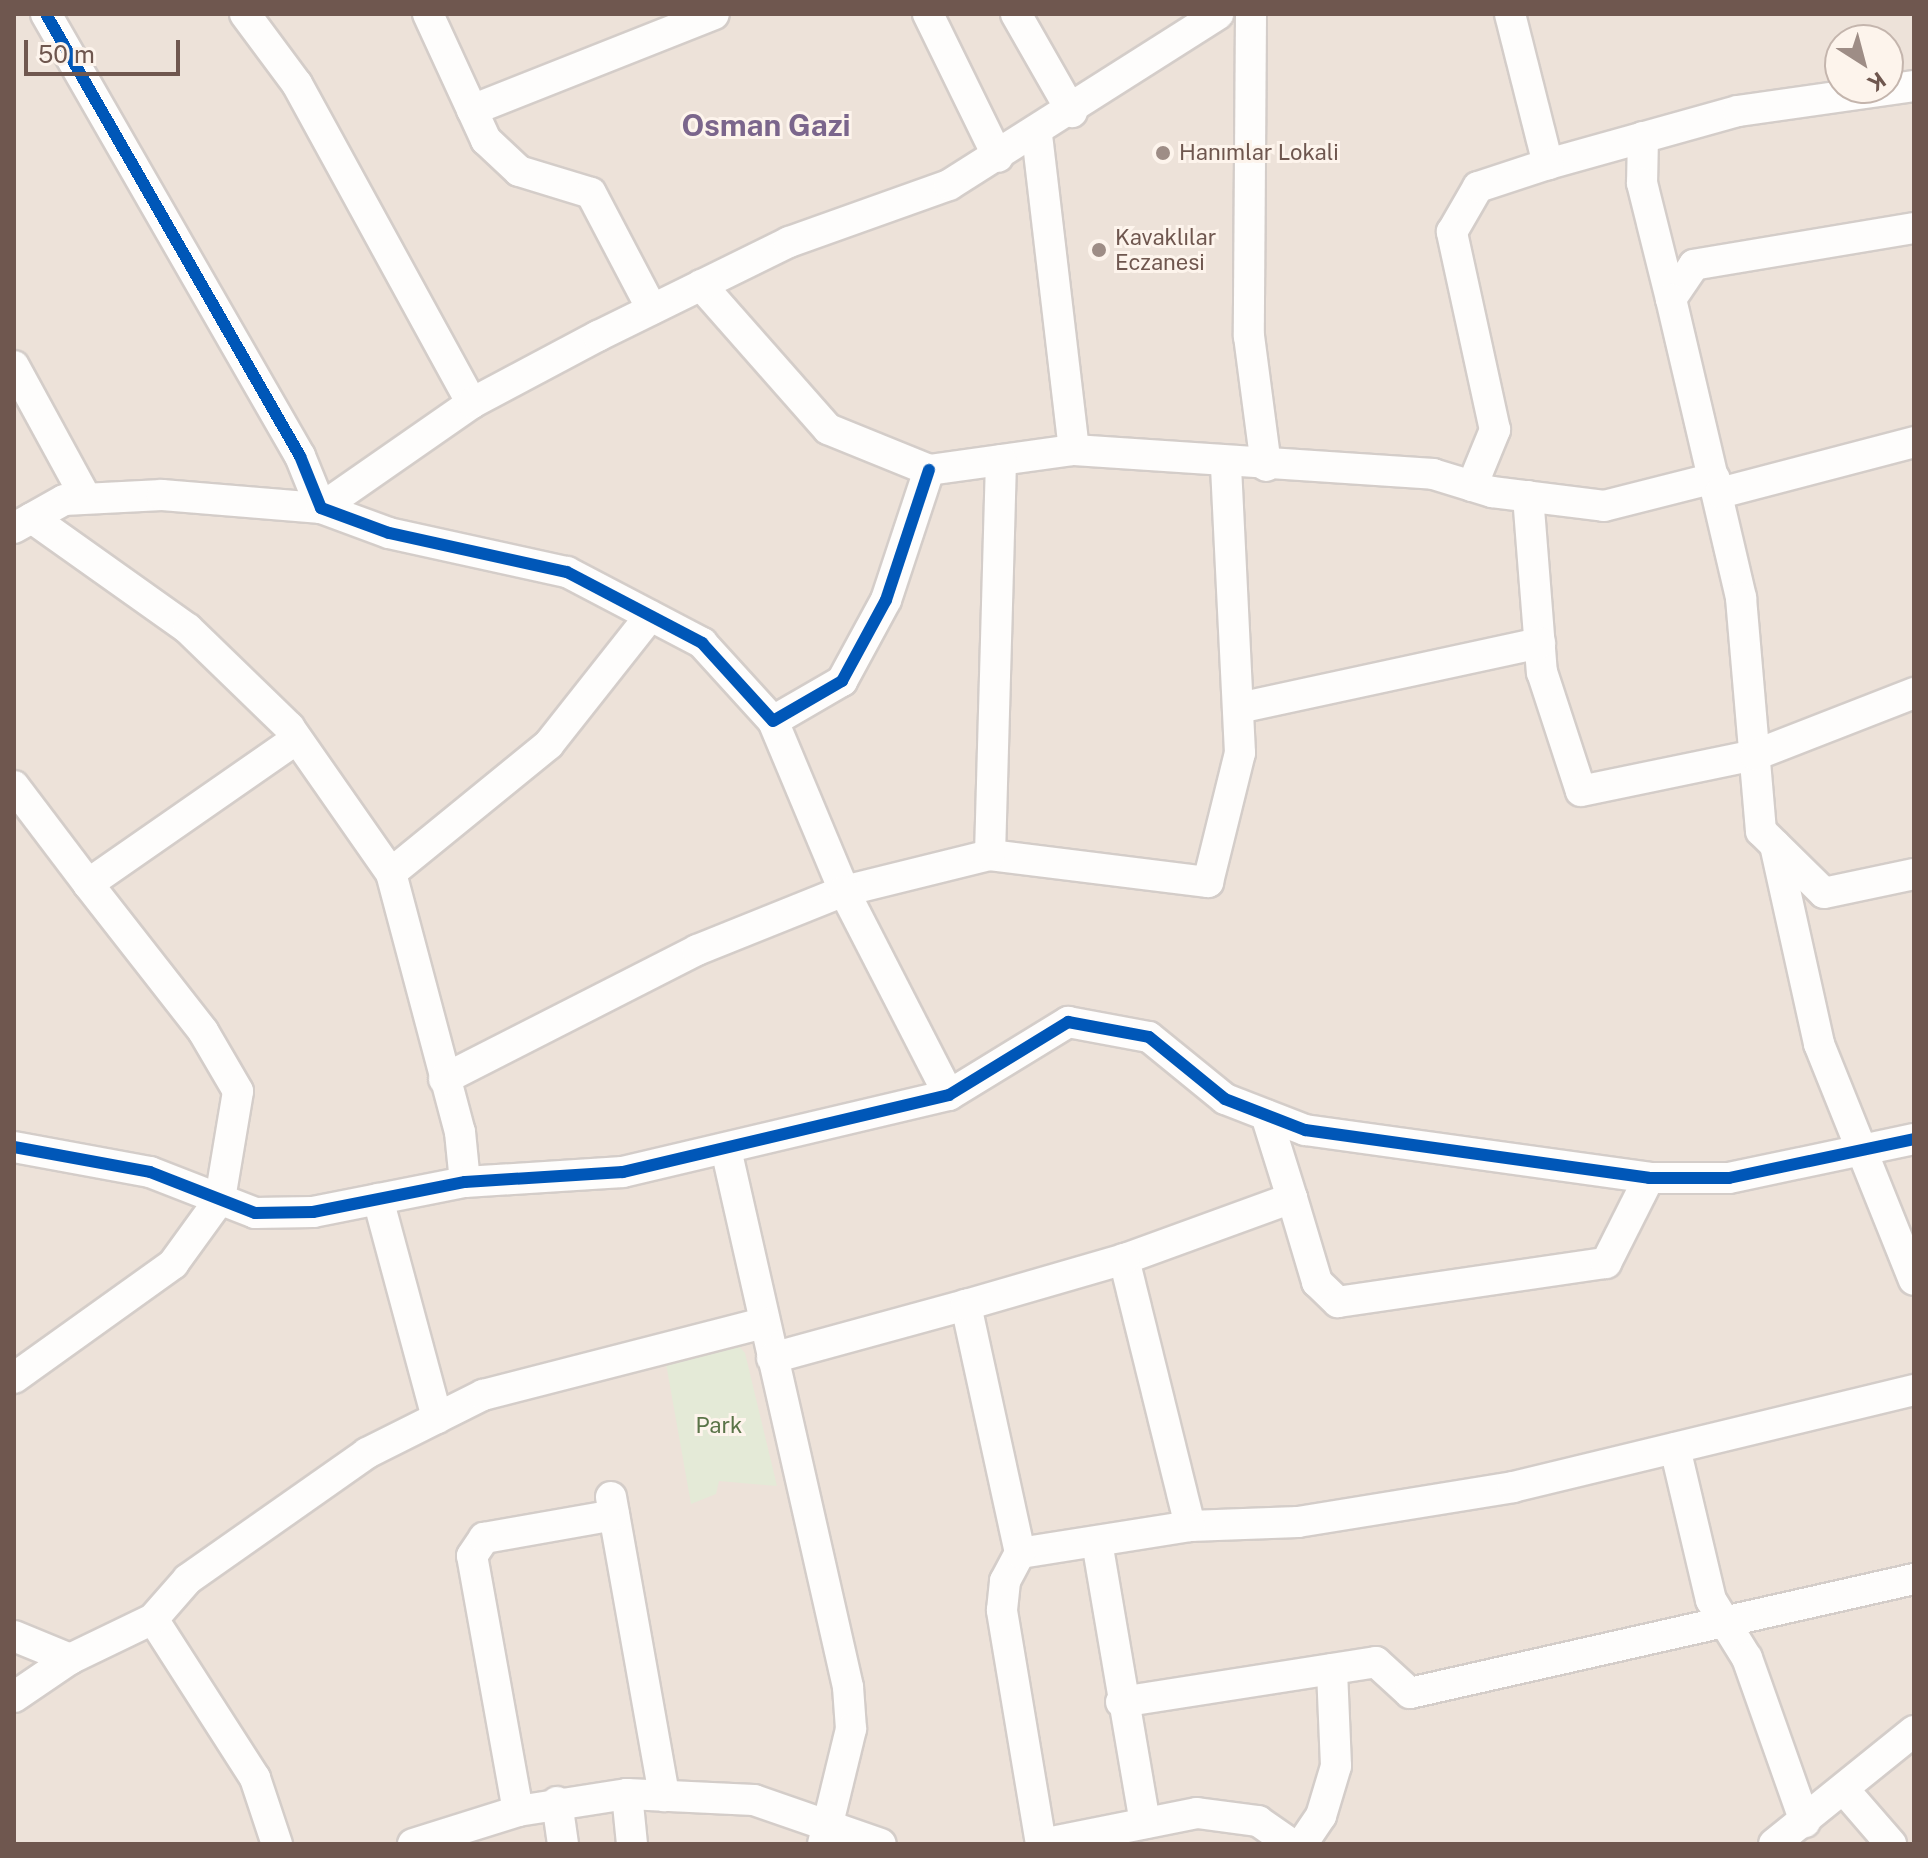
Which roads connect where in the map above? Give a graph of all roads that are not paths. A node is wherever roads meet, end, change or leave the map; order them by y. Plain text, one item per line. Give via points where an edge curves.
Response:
1 (46, 14) edge
2 (245, 14) edge
3 (428, 14) edge
4 (714, 14) edge
5 (928, 14) edge
6 (1016, 14) edge
7 (1218, 14) edge
8 (1251, 14) edge
9 (1510, 14) edge
10 (1914, 86) edge
11 (472, 110) junction
12 (1072, 112) junction
13 (1037, 135) junction
14 (1643, 137) junction
15 (998, 157) junction
16 (1548, 164) junction
17 (1914, 228) edge
18 (701, 285) junction
19 (1671, 299) junction
20 (652, 309) junction
21 (14, 366) edge
22 (472, 403) junction
23 (1914, 442) edge
24 (1074, 450) junction
25 (1001, 460) junction
26 (1226, 465) junction
27 (1266, 466) junction
28 (929, 470) junction
29 (1472, 486) junction
30 (1718, 486) junction
31 (1528, 496) junction
32 (86, 498) junction
33 (321, 508) junction
34 (23, 523) edge
35 (650, 616) junction
36 (1540, 643) junction
37 (1914, 693) edge
38 (1239, 708) junction
39 (773, 721) junction
40 (297, 739) junction
41 (1755, 755) junction
42 (14, 786) edge
43 (1775, 845) junction
44 (990, 855) junction
45 (391, 873) junction
46 (1914, 874) edge
47 (88, 884) junction
48 (844, 891) junction
49 (444, 1079) junction
50 (949, 1095) junction
51 (1266, 1115) junction
52 (1914, 1139) edge
53 (14, 1147) edge
54 (726, 1149) junction
55 (1861, 1150) junction
56 (1649, 1178) junction
57 (465, 1182) junction
58 (1292, 1198) junction
59 (220, 1199) junction
60 (378, 1199) junction
61 (1124, 1259) junction
62 (1914, 1280) edge
63 (966, 1305) junction
64 (764, 1323) junction
65 (772, 1358) junction
66 (14, 1378) edge
67 (1914, 1390) edge
68 (437, 1418) junction
69 (1675, 1448) junction
70 (1190, 1526) junction
71 (1097, 1542) junction
72 (1020, 1553) junction
73 (1914, 1579) edge
74 (153, 1619) junction
75 (1722, 1620) junction
76 (14, 1636) edge
77 (70, 1659) junction
78 (1332, 1669) junction
79 (14, 1697) edge
80 (1121, 1702) junction
81 (1914, 1731) edge
82 (1846, 1792) junction
83 (627, 1794) junction
84 (664, 1796) junction
85 (557, 1802) junction
86 (518, 1811) junction
87 (1805, 1822) junction
88 (1145, 1823) junction
89 (824, 1834) edge
90 (1101, 1838) edge
91 (277, 1844) edge
92 (413, 1844) edge
93 (563, 1844) edge
94 (632, 1844) edge
95 (881, 1844) edge
96 (1042, 1844) edge
97 (1291, 1844) edge
98 (1302, 1844) edge
99 (1774, 1844) edge
100 (1891, 1844) edge

1 - 33 street via 300,456
2 - 22 street via 297,84
3 - 11 street
4 - 11 street
5 - 15 street
6 - 12 street
7 - 12 street
8 - 27 street via 1249,336
9 - 16 street
10 - 14 street via 1738,111
11 - 20 street via 486,140 519,171 591,193
12 - 13 street
13 - 15 street
13 - 24 street
14 - 16 street
14 - 19 street via 1642,183
15 - 18 street via 949,185 789,242
16 - 29 street via 1478,187 1452,232 1495,430
17 - 19 street via 1694,265
18 - 20 street
18 - 28 street via 828,429
19 - 30 street
20 - 22 street
21 - 32 street
22 - 33 street
23 - 30 street
24 - 25 street
24 - 26 street
25 - 28 street
25 - 44 street
26 - 27 street
26 - 38 street
27 - 29 street via 1433,474
28 - 39 street via 886,600 842,681
29 - 31 street
30 - 31 street via 1604,506
30 - 41 street via 1741,598
31 - 36 street
32 - 33 street via 162,495
32 - 34 street via 64,500
33 - 35 street via 389,533 567,572
34 - 40 street via 188,629
35 - 39 street via 702,643
35 - 45 street via 549,744
36 - 38 street
36 - 41 street via 1542,672 1581,791
37 - 41 street
38 - 44 street via 1240,753 1208,882
39 - 48 street
40 - 45 street
40 - 47 street
41 - 43 street via 1761,831
42 - 47 street
43 - 46 street via 1824,893
43 - 55 street via 1819,1044
44 - 48 street
45 - 49 street
47 - 59 street via 203,1031 238,1091
48 - 49 street via 697,950
48 - 50 street
49 - 57 street
50 - 51 street via 1068,1022 1149,1037 1225,1099
50 - 54 street
51 - 56 street via 1305,1130
51 - 58 street
52 - 55 street
53 - 59 street via 150,1172
54 - 57 street via 623,1172
54 - 64 street
55 - 56 street via 1729,1178
55 - 62 street
56 - 58 street via 1606,1263 1338,1302 1317,1282
57 - 60 street
58 - 61 street
59 - 60 street via 255,1213 313,1212
59 - 66 street via 173,1264
60 - 68 street
61 - 63 street
61 - 70 street
63 - 65 street
63 - 72 street
64 - 65 street
64 - 68 street via 600,1360 483,1395
65 - 89 street via 848,1687 851,1729
67 - 69 street
68 - 74 street via 367,1453 188,1579
69 - 70 street via 1483,1492 1298,1522
69 - 75 street via 1696,1550
70 - 71 street
71 - 72 street
71 - 80 street
72 - 96 street via 1005,1581 1002,1610
73 - 75 street
74 - 77 street
74 - 91 street via 255,1778
75 - 78 street via 1410,1693 1376,1662
75 - 87 street via 1747,1658
76 - 77 street
77 - 79 street
78 - 80 street
78 - 98 street via 1336,1766 1321,1816
80 - 88 street
81 - 82 street
82 - 87 street
82 - 100 street
83 - 84 street
83 - 85 street
83 - 94 street
84 - 86 street via 612,1505 484,1538 472,1556
84 - 89 street via 754,1800
85 - 86 street
85 - 93 street
86 - 92 street
87 - 99 street
88 - 90 street
88 - 97 street via 1197,1813 1258,1821
89 - 95 street
90 - 96 street

